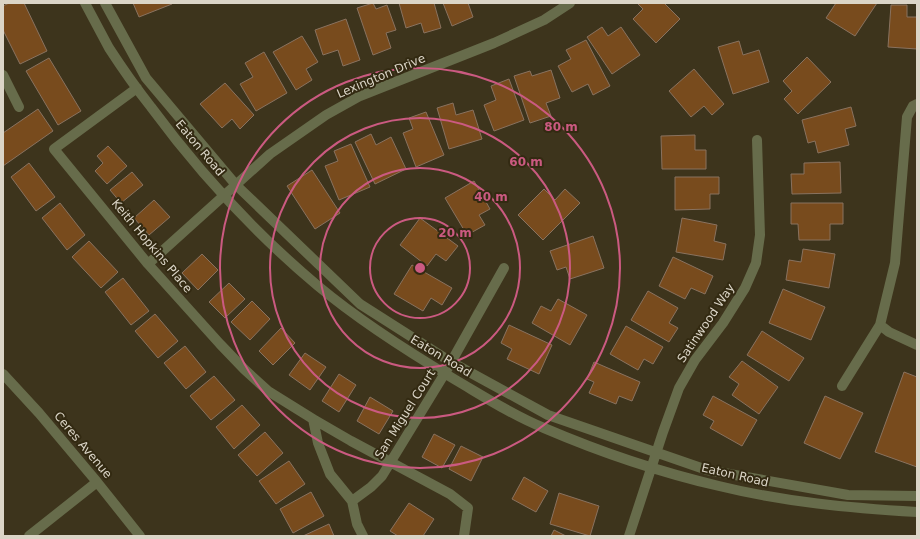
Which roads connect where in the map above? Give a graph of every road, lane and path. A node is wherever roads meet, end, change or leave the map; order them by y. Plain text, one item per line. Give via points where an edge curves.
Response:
1 (84, 3) edge
2 (105, 3) edge
3 (570, 3) edge
4 (3, 75) edge
5 (137, 88) junction
6 (917, 104) edge
7 (19, 107) dead end
8 (757, 140) dead end
9 (236, 184) junction
10 (224, 196) junction
11 (148, 264) junction
12 (504, 268) dead end
13 (880, 325) junction
14 (917, 346) edge
15 (451, 362) junction
16 (445, 373) junction
17 (3, 374) edge
18 (842, 386) dead end
19 (313, 419) junction
20 (656, 452) junction
21 (390, 462) junction
22 (651, 467) junction
23 (97, 482) junction
24 (917, 496) edge
25 (352, 501) junction
26 (917, 512) edge
27 (29, 536) edge
28 (140, 536) edge
29 (363, 536) edge
30 (464, 536) edge
31 (629, 536) edge

1 - 5 street, Eaton Road
2 - 9 street via 146,78
3 - 9 street, Lexington Drive via 544,20 494,43 353,100 296,134
4 - 7 street
5 - 10 street, Eaton Road via 193,161
5 - 11 street, Keith Hopkins Place via 54,149
6 - 13 street via 906,117 895,263
8 - 20 street, Satinwood Way via 760,235 756,263 745,288 679,388
9 - 10 street, Lexington Drive
9 - 15 street via 360,304
10 - 11 street, Lexington Drive
10 - 16 street, Eaton Road via 319,287 402,348
11 - 19 street, Keith Hopkins Place via 244,369 268,391
12 - 15 street, San Miguel Court
13 - 14 street
13 - 18 street
15 - 16 street, San Miguel Court
15 - 20 street via 548,415
16 - 21 street, San Miguel Court
16 - 22 street, Eaton Road via 541,427 592,448
17 - 23 street, Ceres Avenue
19 - 21 street, Keith Hopkins Place
19 - 25 street via 318,443 330,474
20 - 22 street, Satinwood Way
20 - 24 street via 708,470 848,495
21 - 25 street, San Miguel Court via 382,476
21 - 30 street, Keith Hopkins Place via 450,494 468,508
22 - 26 street, Eaton Road via 719,486 773,497 875,510
22 - 31 street, Satinwood Way
23 - 27 street
23 - 28 street, Ceres Avenue
25 - 29 street via 357,524

